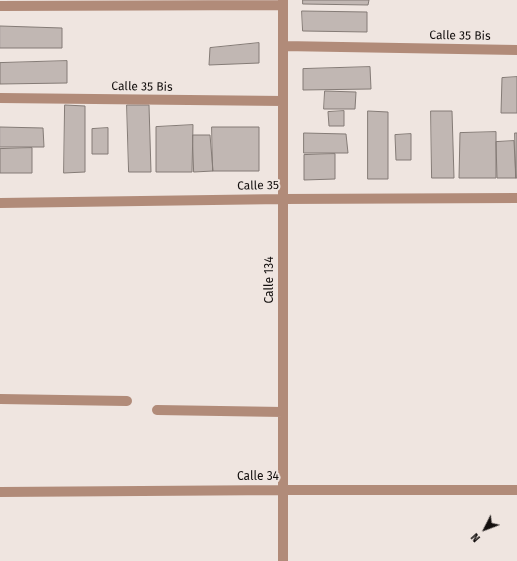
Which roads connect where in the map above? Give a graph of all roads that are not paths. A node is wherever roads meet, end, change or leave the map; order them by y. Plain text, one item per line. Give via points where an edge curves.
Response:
1 (283, 3) edge
2 (0, 6) edge
3 (283, 46) junction
4 (517, 50) edge
5 (0, 98) edge
6 (283, 101) junction
7 (517, 198) edge
8 (283, 199) junction
9 (0, 203) edge
10 (0, 399) edge
11 (127, 401) dead end
12 (157, 410) dead end
13 (282, 412) junction
14 (283, 490) junction
15 (517, 490) edge
16 (0, 492) edge
17 (283, 561) edge

1 - 2 street
1 - 3 street, Calle 134
3 - 4 street, Calle 35 Bis
3 - 6 street, Calle 134
5 - 6 street, Calle 35 Bis
6 - 8 street, Calle 134
7 - 8 street, Calle 35
8 - 9 street, Calle 35
8 - 13 street, Calle 134
10 - 11 street
12 - 13 street
13 - 14 street, Calle 134
14 - 15 street, Calle 34
14 - 16 street, Calle 34
14 - 17 street, Calle 134

